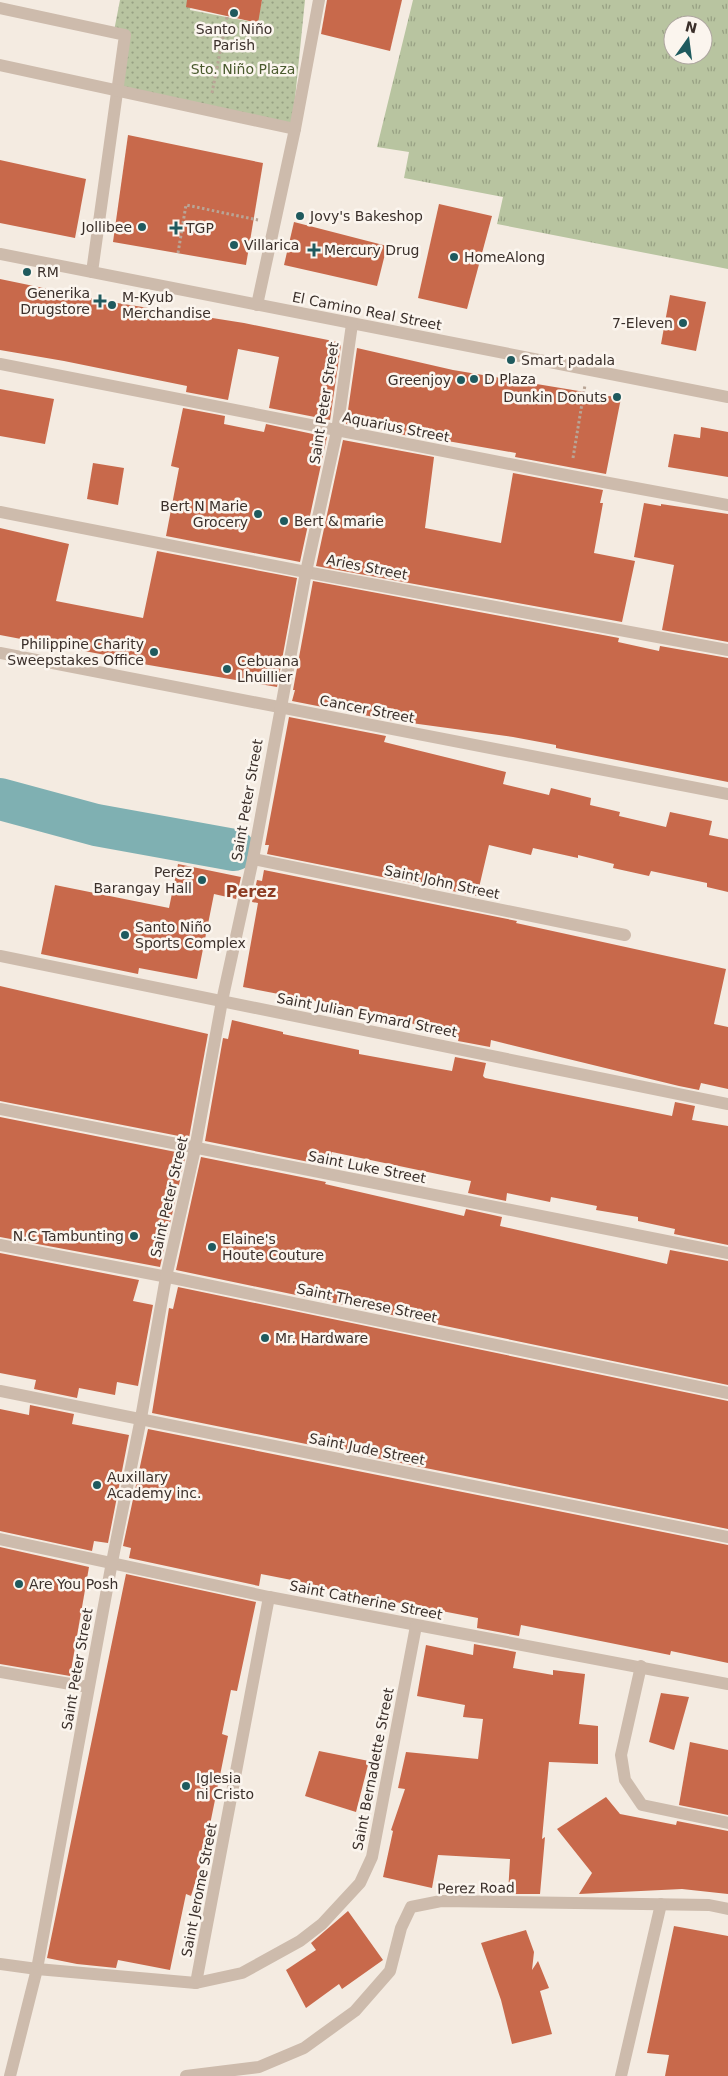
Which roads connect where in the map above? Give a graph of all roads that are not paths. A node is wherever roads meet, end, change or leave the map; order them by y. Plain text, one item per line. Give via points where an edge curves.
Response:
1 (319, 0) edge
2 (0, 8) edge
3 (0, 65) edge
4 (118, 90) junction
5 (294, 128) junction
6 (0, 254) edge
7 (92, 272) junction
8 (257, 305) junction
9 (352, 324) junction
10 (0, 364) edge
11 (728, 397) edge
12 (337, 431) junction
13 (728, 505) edge
14 (0, 512) edge
15 (306, 572) junction
16 (728, 650) edge
17 (0, 653) edge
18 (279, 708) junction
19 (728, 794) edge
20 (252, 858) junction
21 (625, 935) dead end
22 (0, 956) edge
23 (222, 1001) junction
24 (728, 1104) edge
25 (0, 1109) edge
26 (196, 1148) junction
27 (0, 1245) edge
28 (728, 1253) edge
29 (166, 1277) junction
30 (0, 1390) edge
31 (728, 1393) edge
32 (142, 1418) junction
33 (728, 1537) edge
34 (0, 1539) edge
35 (112, 1562) junction
36 (269, 1597) junction
37 (416, 1626) junction
38 (640, 1666) junction
39 (0, 1672) edge
40 (728, 1684) edge
41 (88, 1687) junction
42 (728, 1823) edge
43 (661, 1904) junction
44 (728, 1909) edge
45 (0, 1964) edge
46 (37, 1969) junction
47 (196, 1984) junction
48 (10, 2076) edge
49 (186, 2076) edge
50 (621, 2076) edge

1 - 5 street
2 - 4 street via 125,35
3 - 4 street
4 - 5 street
4 - 7 street
5 - 8 street
6 - 7 street, El Camino Real Street
7 - 8 street, El Camino Real Street
8 - 9 street, El Camino Real Street
9 - 11 street, El Camino Real Street
9 - 12 street, Saint Peter Street
10 - 12 street, Aquarius Street
12 - 13 street, Aquarius Street
12 - 15 street, Saint Peter Street
14 - 15 street, Aries Street
15 - 16 street, Aries Street
15 - 18 street, Saint Peter Street
17 - 18 street, Cancer Street
18 - 19 street, Cancer Street
18 - 20 street, Saint Peter Street
20 - 21 street, Saint John Street
20 - 23 street, Saint Peter Street
22 - 23 street, Saint Julian Eymard Street
23 - 24 street, Saint Julian Eymard Street
23 - 26 street, Saint Peter Street
25 - 26 street, Saint Luke Street
26 - 28 street, Saint Luke Street
26 - 29 street, Saint Peter Street
27 - 29 street, Saint Therese Street
29 - 31 street, Saint Therese Street
29 - 32 street, Saint Peter Street
30 - 32 street, Saint Jude Street
32 - 33 street, Saint Jude Street
32 - 35 street, Saint Peter Street
34 - 35 street, Saint Catherine Street
35 - 36 street, Saint Catherine Street
35 - 41 street, Saint Peter Street
36 - 37 street, Saint Catherine Street
36 - 47 street, Saint Jerome Street
37 - 38 street, Saint Catherine Street
37 - 47 street, Saint Bernadette Street via 372,1857 360,1883 322,1924 300,1941 242,1973
38 - 40 street, Saint Catherine Street
38 - 42 street via 621,1755 625,1780 642,1805
39 - 41 street
41 - 46 street, Saint Peter Street
43 - 44 street, Perez Road via 709,1905
43 - 49 street, Perez Road via 441,1901 410,1907 400,1928 390,1971 355,2011 304,2048 259,2067
43 - 50 street
45 - 46 street, Saint Bernadette Street
46 - 47 street, Saint Bernadette Street
46 - 48 street, Saint Peter Street

